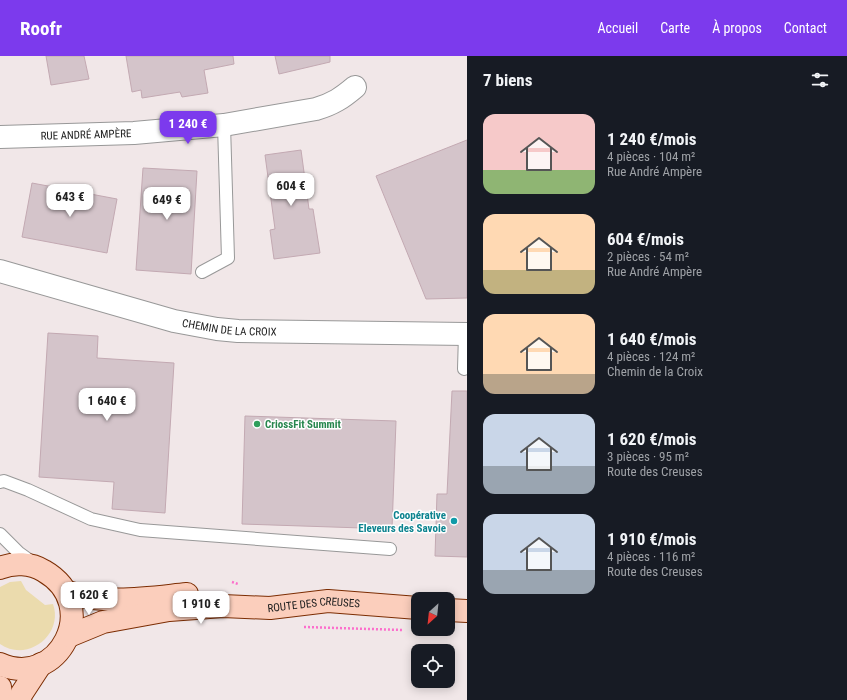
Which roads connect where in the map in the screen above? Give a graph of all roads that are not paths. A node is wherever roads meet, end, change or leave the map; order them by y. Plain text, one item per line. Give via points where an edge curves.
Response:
1 (355, 86) dead end
2 (224, 125) junction
3 (0, 137) edge
4 (0, 272) edge
5 (202, 272) dead end
6 (466, 334) edge
7 (464, 369) dead end
8 (0, 482) edge
9 (0, 538) edge
10 (390, 549) dead end
11 (37, 566) junction
12 (0, 568) edge
13 (67, 592) junction
14 (328, 601) junction
15 (411, 607) edge
16 (455, 610) edge
17 (467, 611) edge
18 (69, 636) junction
19 (0, 664) edge
20 (41, 664) junction
21 (0, 687) edge
22 (2, 700) edge
23 (19, 700) edge

1 - 2 street, RUE ANDRÉ AMPÈRE via 344,97 329,106
2 - 3 street, RUE ANDRÉ AMPÈRE via 134,133
2 - 5 lane via 228,258
4 - 6 street, CHEMIN DE LA CROIX via 174,321 217,329
6 - 7 lane
8 - 10 lane via 4,481 28,490 90,519 140,530
9 - 11 lane
11 - 12 main road via 22,564
11 - 13 main road via 54,576
13 - 14 main road via 82,597 112,600 227,593 272,594
13 - 18 main road via 72,614
14 - 15 main road, ROUTE DES CREUSES
14 - 18 main road, ROUTE DES CREUSES via 270,608 223,606 170,610 103,622
16 - 17 main road
18 - 20 main road via 62,648
19 - 20 main road via 18,668 30,668
20 - 23 main road
21 - 22 main road

